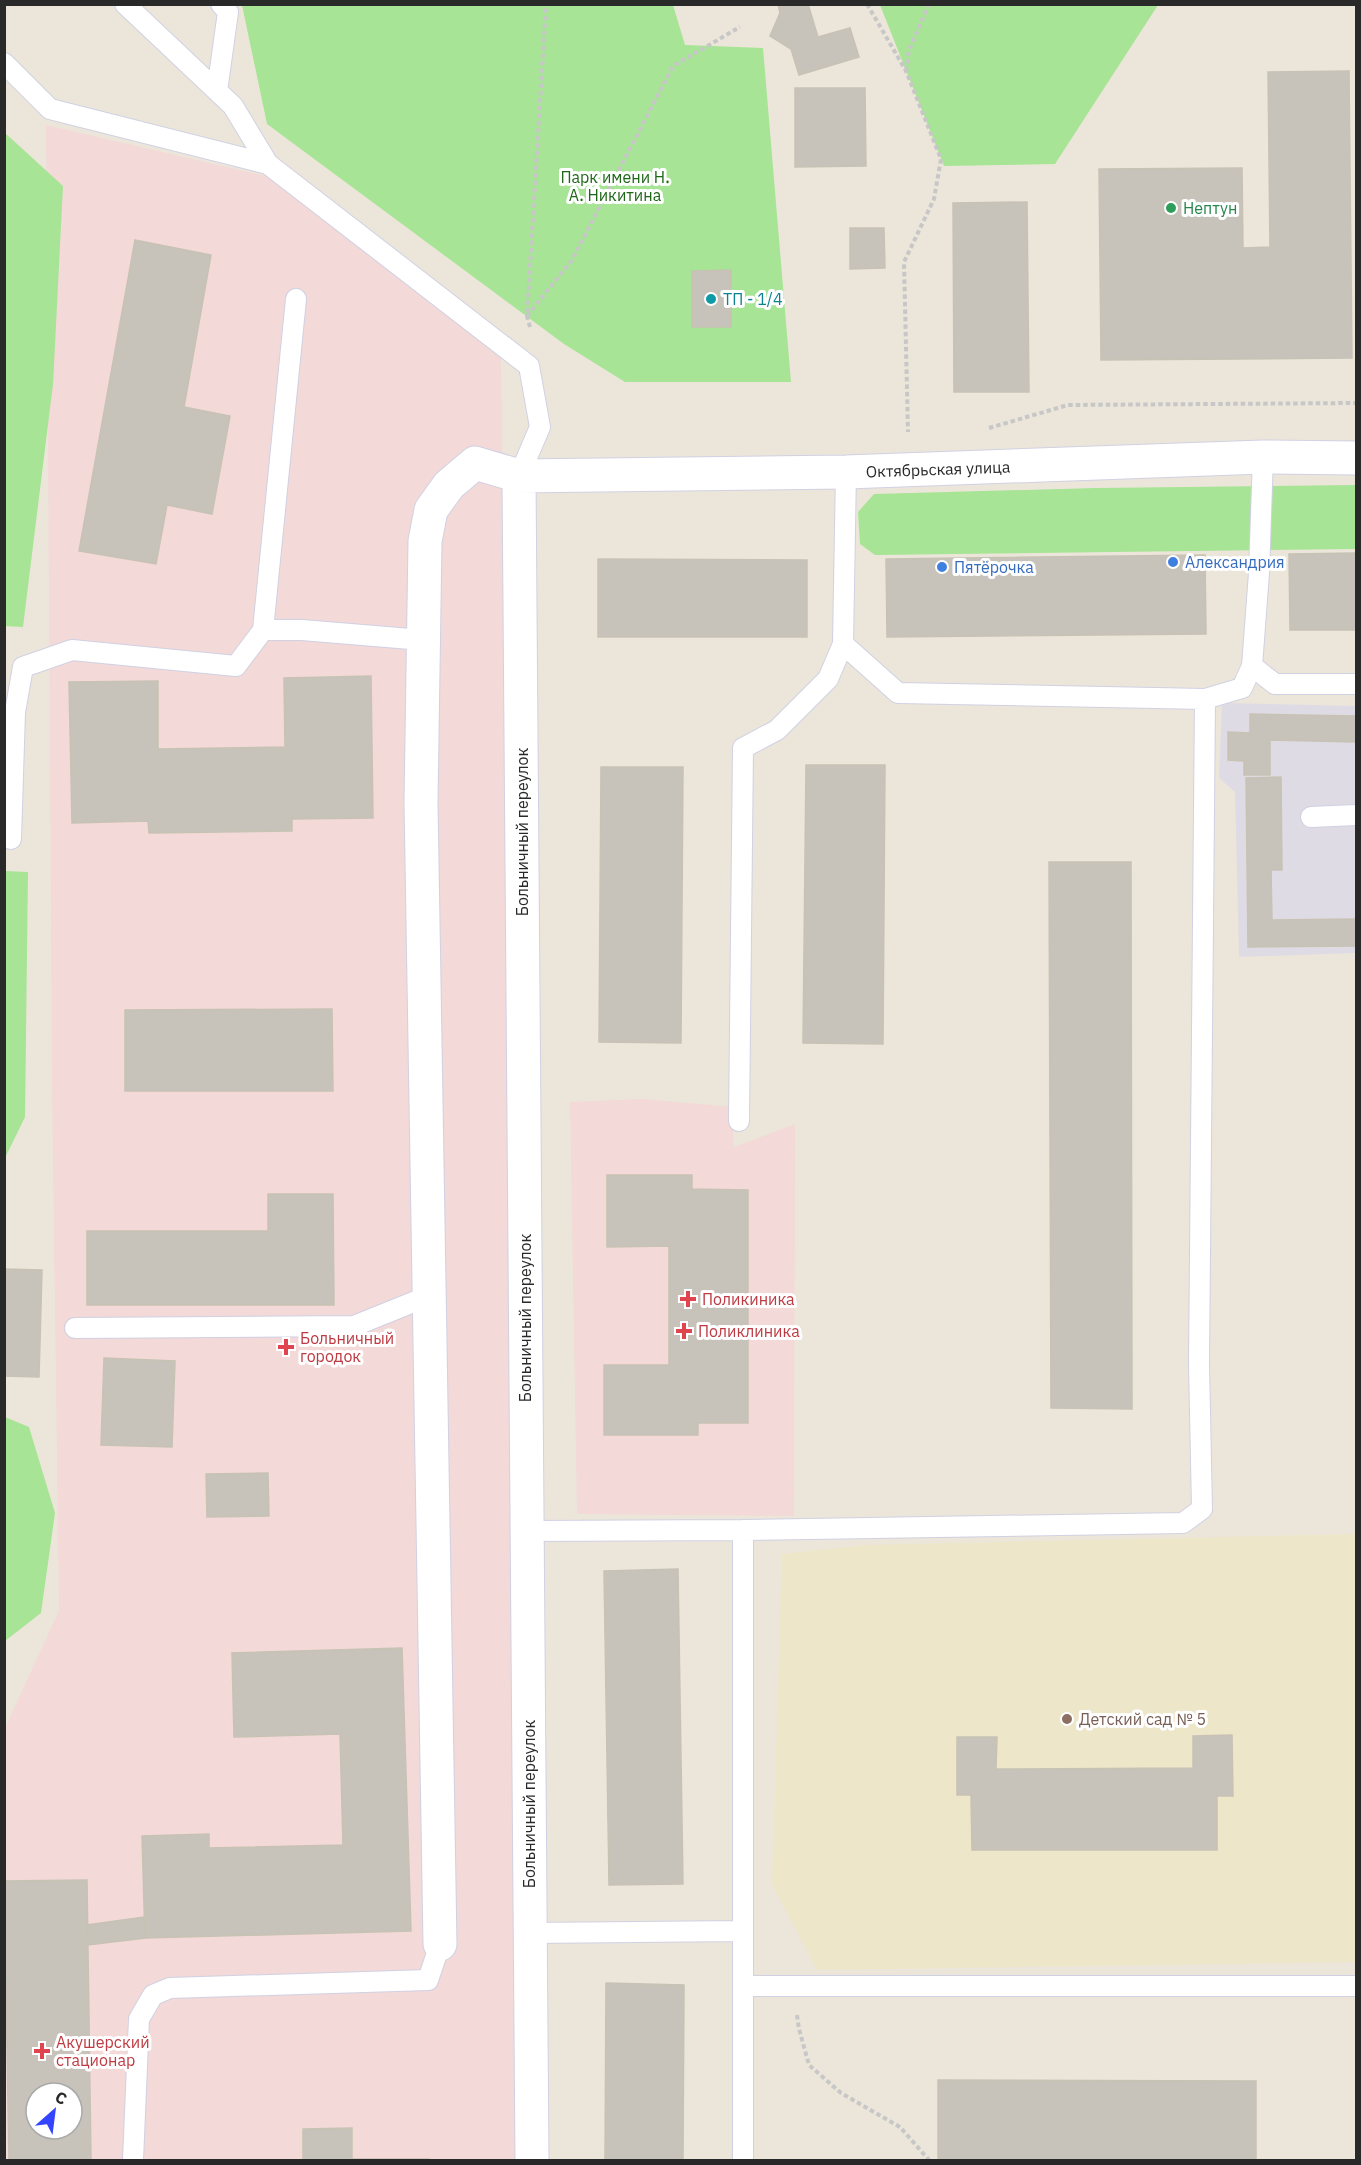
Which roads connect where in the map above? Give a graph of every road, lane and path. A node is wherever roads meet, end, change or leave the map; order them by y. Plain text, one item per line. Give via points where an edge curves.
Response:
1 (125, 4) edge
2 (221, 4) edge
3 (546, 4) edge
4 (867, 4) edge
5 (929, 4) edge
6 (740, 27) dead end
7 (4, 63) edge
8 (906, 70) junction
9 (217, 91) junction
10 (268, 164) junction
11 (297, 299) dead end
12 (527, 316) junction
13 (530, 328) dead end
14 (1356, 403) edge
15 (979, 431) dead end
16 (908, 432) junction
17 (920, 432) dead end
18 (896, 433) dead end
19 (1263, 458) junction
20 (1356, 458) edge
21 (846, 472) junction
22 (519, 476) junction
23 (263, 630) junction
24 (423, 640) junction
25 (843, 644) junction
26 (1252, 666) junction
27 (1356, 684) edge
28 (1205, 699) junction
29 (1356, 815) edge
30 (1311, 817) dead end
31 (11, 839) dead end
32 (739, 1121) dead end
33 (431, 1295) junction
34 (75, 1328) dead end
35 (743, 1530) junction
36 (527, 1531) junction
37 (743, 1931) junction
38 (530, 1933) junction
39 (440, 1944) joint
40 (743, 1986) junction
41 (789, 1986) junction
42 (1356, 1986) edge
43 (133, 2160) edge
44 (532, 2160) edge
45 (742, 2160) edge
46 (929, 2160) edge

1 - 9 lane
2 - 9 lane via 228,12
3 - 12 path
4 - 8 path
5 - 8 path via 909,50
6 - 12 path via 673,66 572,260
7 - 10 lane via 50,109
8 - 16 path via 941,159 934,199 904,262
9 - 10 lane via 233,106
10 - 22 lane via 529,366 540,427
11 - 23 lane
12 - 13 path
14 - 15 path via 1068,405
16 - 17 path
16 - 18 path
19 - 20 street, Октябрьская улица
19 - 21 street, Октябрьская улица
19 - 26 lane
21 - 22 street, Октябрьская улица
21 - 25 lane
22 - 24 street, Октябрьская улица via 475,463 449,485 431,510 425,541
22 - 36 street, Больничный переулок
23 - 24 lane
23 - 31 lane via 236,666 72,650 23,667 15,711
24 - 33 street via 421,802
25 - 28 lane via 898,693
25 - 32 lane via 828,679 777,730 743,748
26 - 27 lane via 1275,684
26 - 28 lane via 1242,688
28 - 35 lane via 1199,1352 1202,1509 1184,1523
29 - 30 lane
33 - 34 lane via 354,1326
33 - 39 street
35 - 36 lane
35 - 37 lane
36 - 38 street, Больничный переулок
37 - 38 lane
37 - 40 lane
38 - 44 street, Больничный переулок
39 - 43 lane via 428,1980 170,1988 153,1995 139,2019
40 - 41 lane
40 - 45 lane
41 - 42 lane
41 - 46 path via 796,2000 809,2065 841,2093 900,2127

